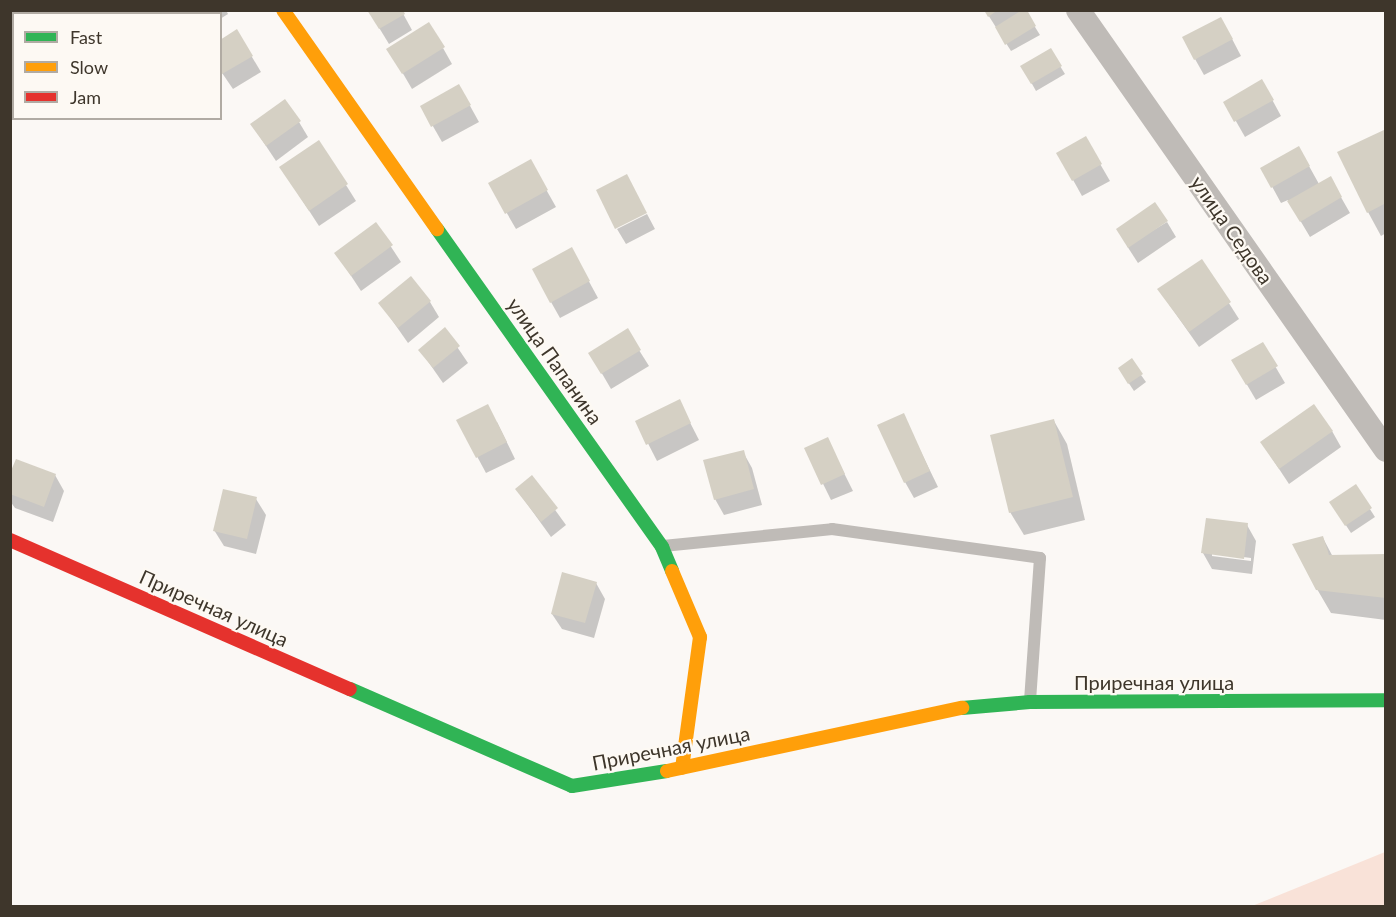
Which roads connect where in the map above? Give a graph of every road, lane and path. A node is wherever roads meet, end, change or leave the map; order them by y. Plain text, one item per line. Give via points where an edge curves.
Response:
1 (283, 10) edge
2 (1078, 10) edge
3 (1386, 450) edge
4 (10, 540) edge
5 (662, 547) junction
6 (1386, 700) edge
7 (1030, 702) junction
8 (682, 768) junction

1 - 5 street, улица Папанина
2 - 3 street, улица Седова
4 - 8 street, Приречная улица via 572,786
5 - 7 lane via 832,529 1040,558
5 - 8 street, улица Папанина via 699,637
6 - 7 street, Приречная улица
7 - 8 street, Приречная улица via 947,709

